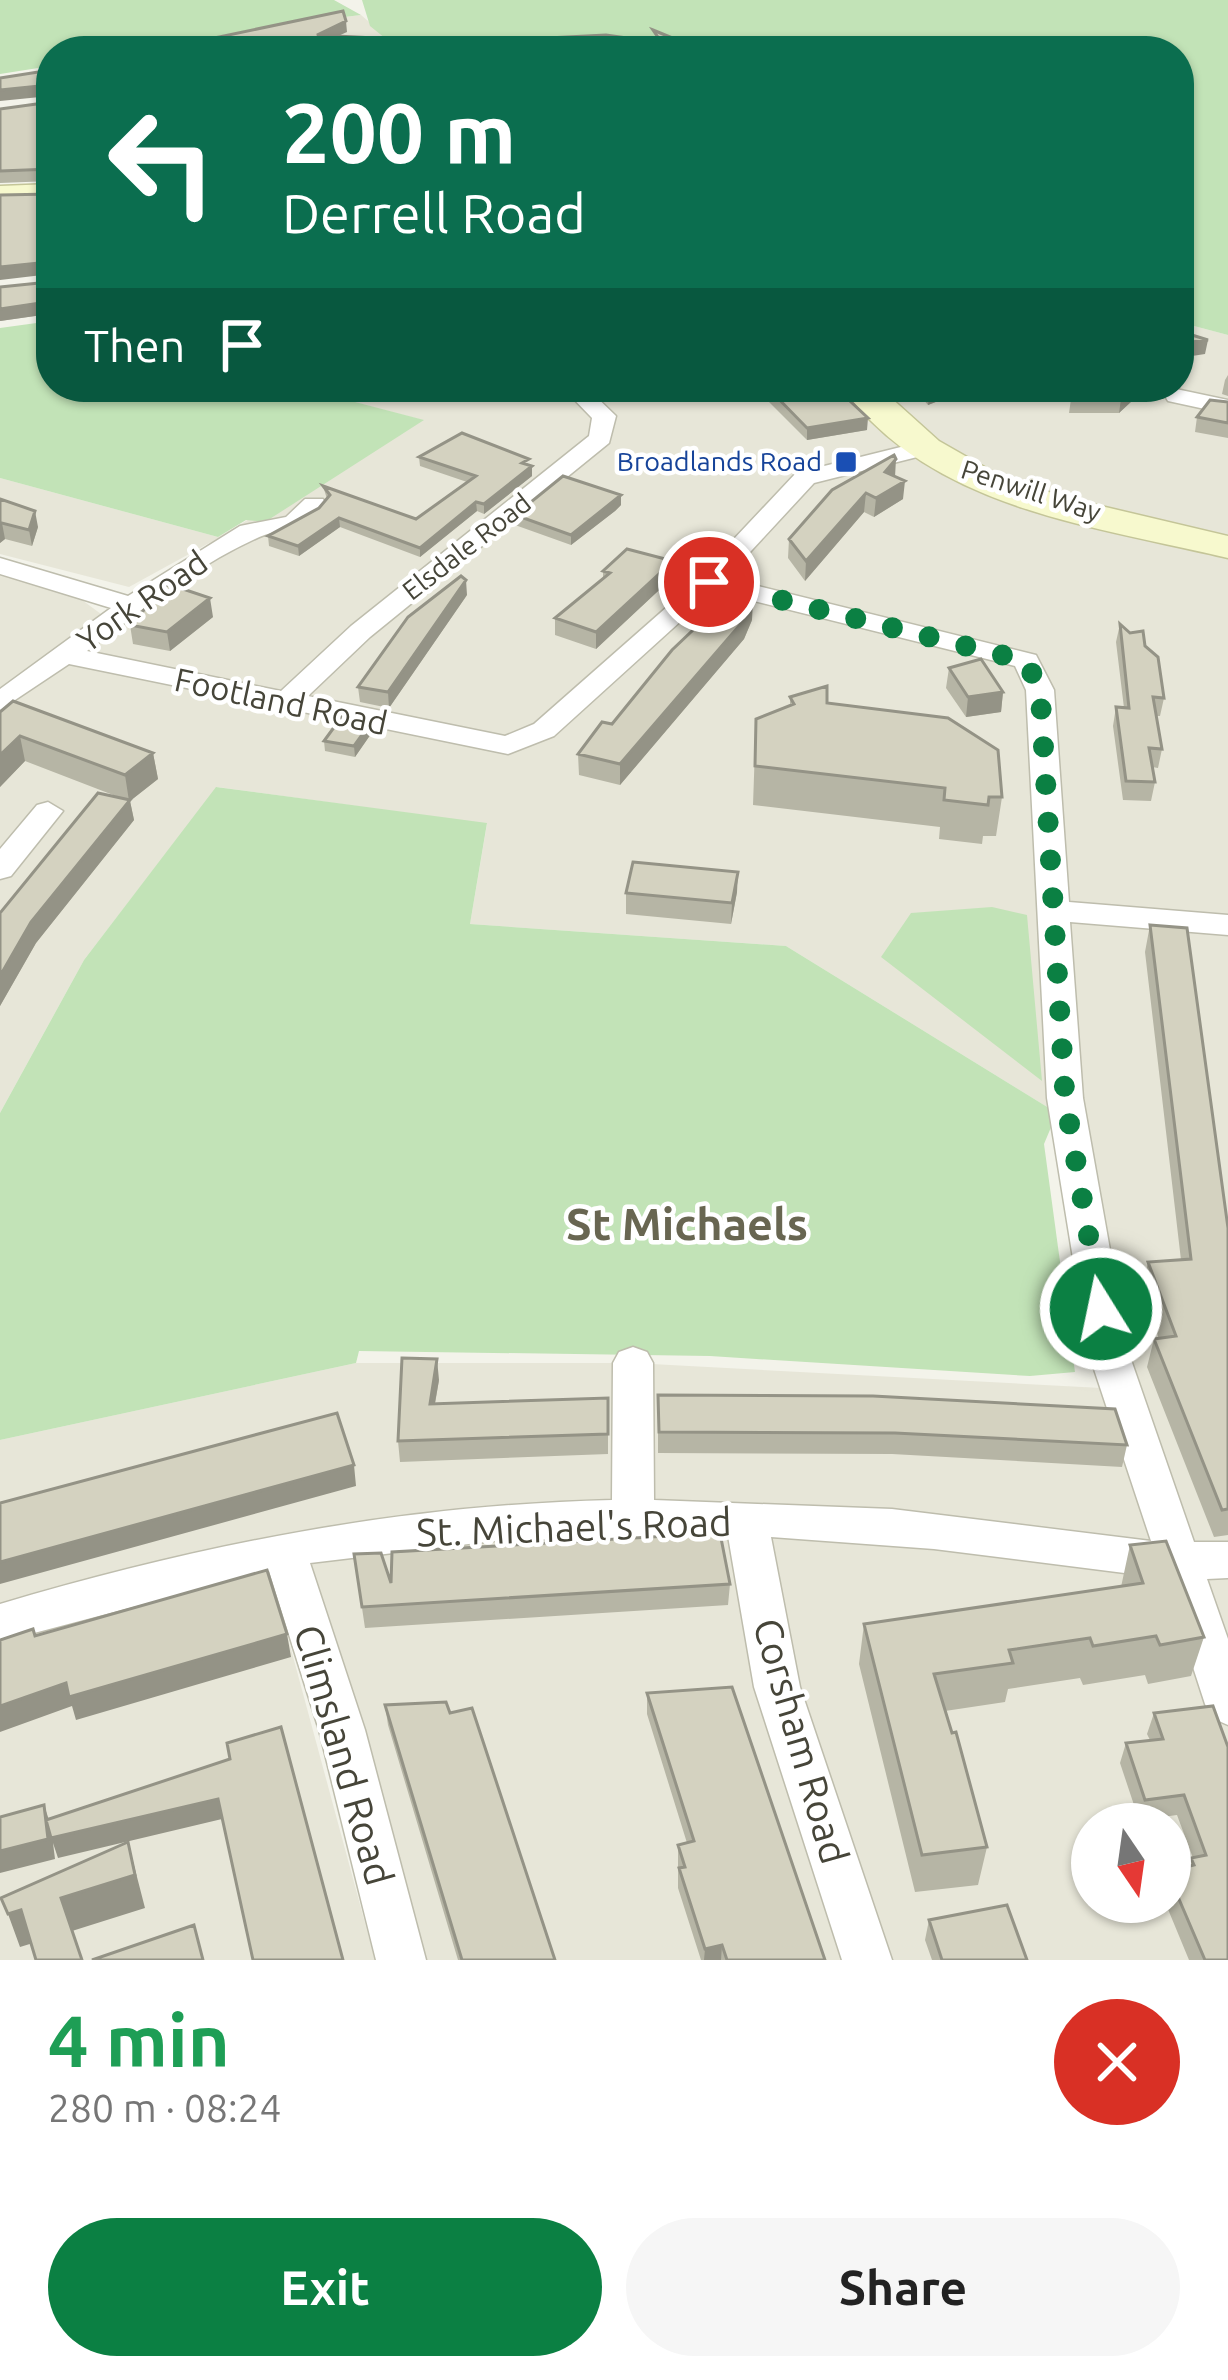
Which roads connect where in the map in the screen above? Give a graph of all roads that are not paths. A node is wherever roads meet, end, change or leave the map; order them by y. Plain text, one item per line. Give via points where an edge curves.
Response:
1 (36, 194) edge
2 (0, 195) edge
3 (1194, 400) edge
4 (589, 402) edge
5 (876, 402) edge
6 (1228, 407) edge
7 (925, 448) junction
8 (309, 520) edge
9 (1228, 547) edge
10 (0, 566) edge
11 (709, 582) junction
12 (130, 605) junction
13 (64, 655) junction
14 (4, 695) edge
15 (286, 702) junction
16 (48, 811) dead end
17 (0, 869) edge
18 (1054, 910) junction
19 (1228, 925) edge
20 (633, 1363) dead end
21 (633, 1517) junction
22 (746, 1520) junction
23 (284, 1550) junction
24 (1228, 1560) edge
25 (1180, 1562) junction
26 (0, 1623) edge
27 (1228, 1704) edge
28 (401, 1960) edge
29 (867, 1960) edge

1 - 2 street
3 - 6 street
4 - 15 street, Elsdale Road via 604,416 601,438 342,643
5 - 7 street, Penwill Way
7 - 9 street, Penwill Way via 1029,496
7 - 11 street via 805,478
8 - 12 street, York Road via 249,531
10 - 12 street
11 - 15 street, Footland Road via 544,730 499,745
11 - 18 street via 1026,661 1040,690
12 - 13 street, York Road
13 - 14 street, York Road
13 - 15 street, Footland Road
16 - 17 street
18 - 19 street
18 - 25 street via 1065,1097 1108,1352
20 - 21 street
21 - 22 street, St. Michael's Road
21 - 23 street, St. Michael's Road via 374,1535
22 - 25 street, St. Michael's Road via 893,1527
22 - 29 street, Corsham Road via 777,1687
23 - 26 street, St. Michael's Road
23 - 28 street, Climsland Road via 342,1730
24 - 25 street, St. Michael's Road
25 - 27 street

